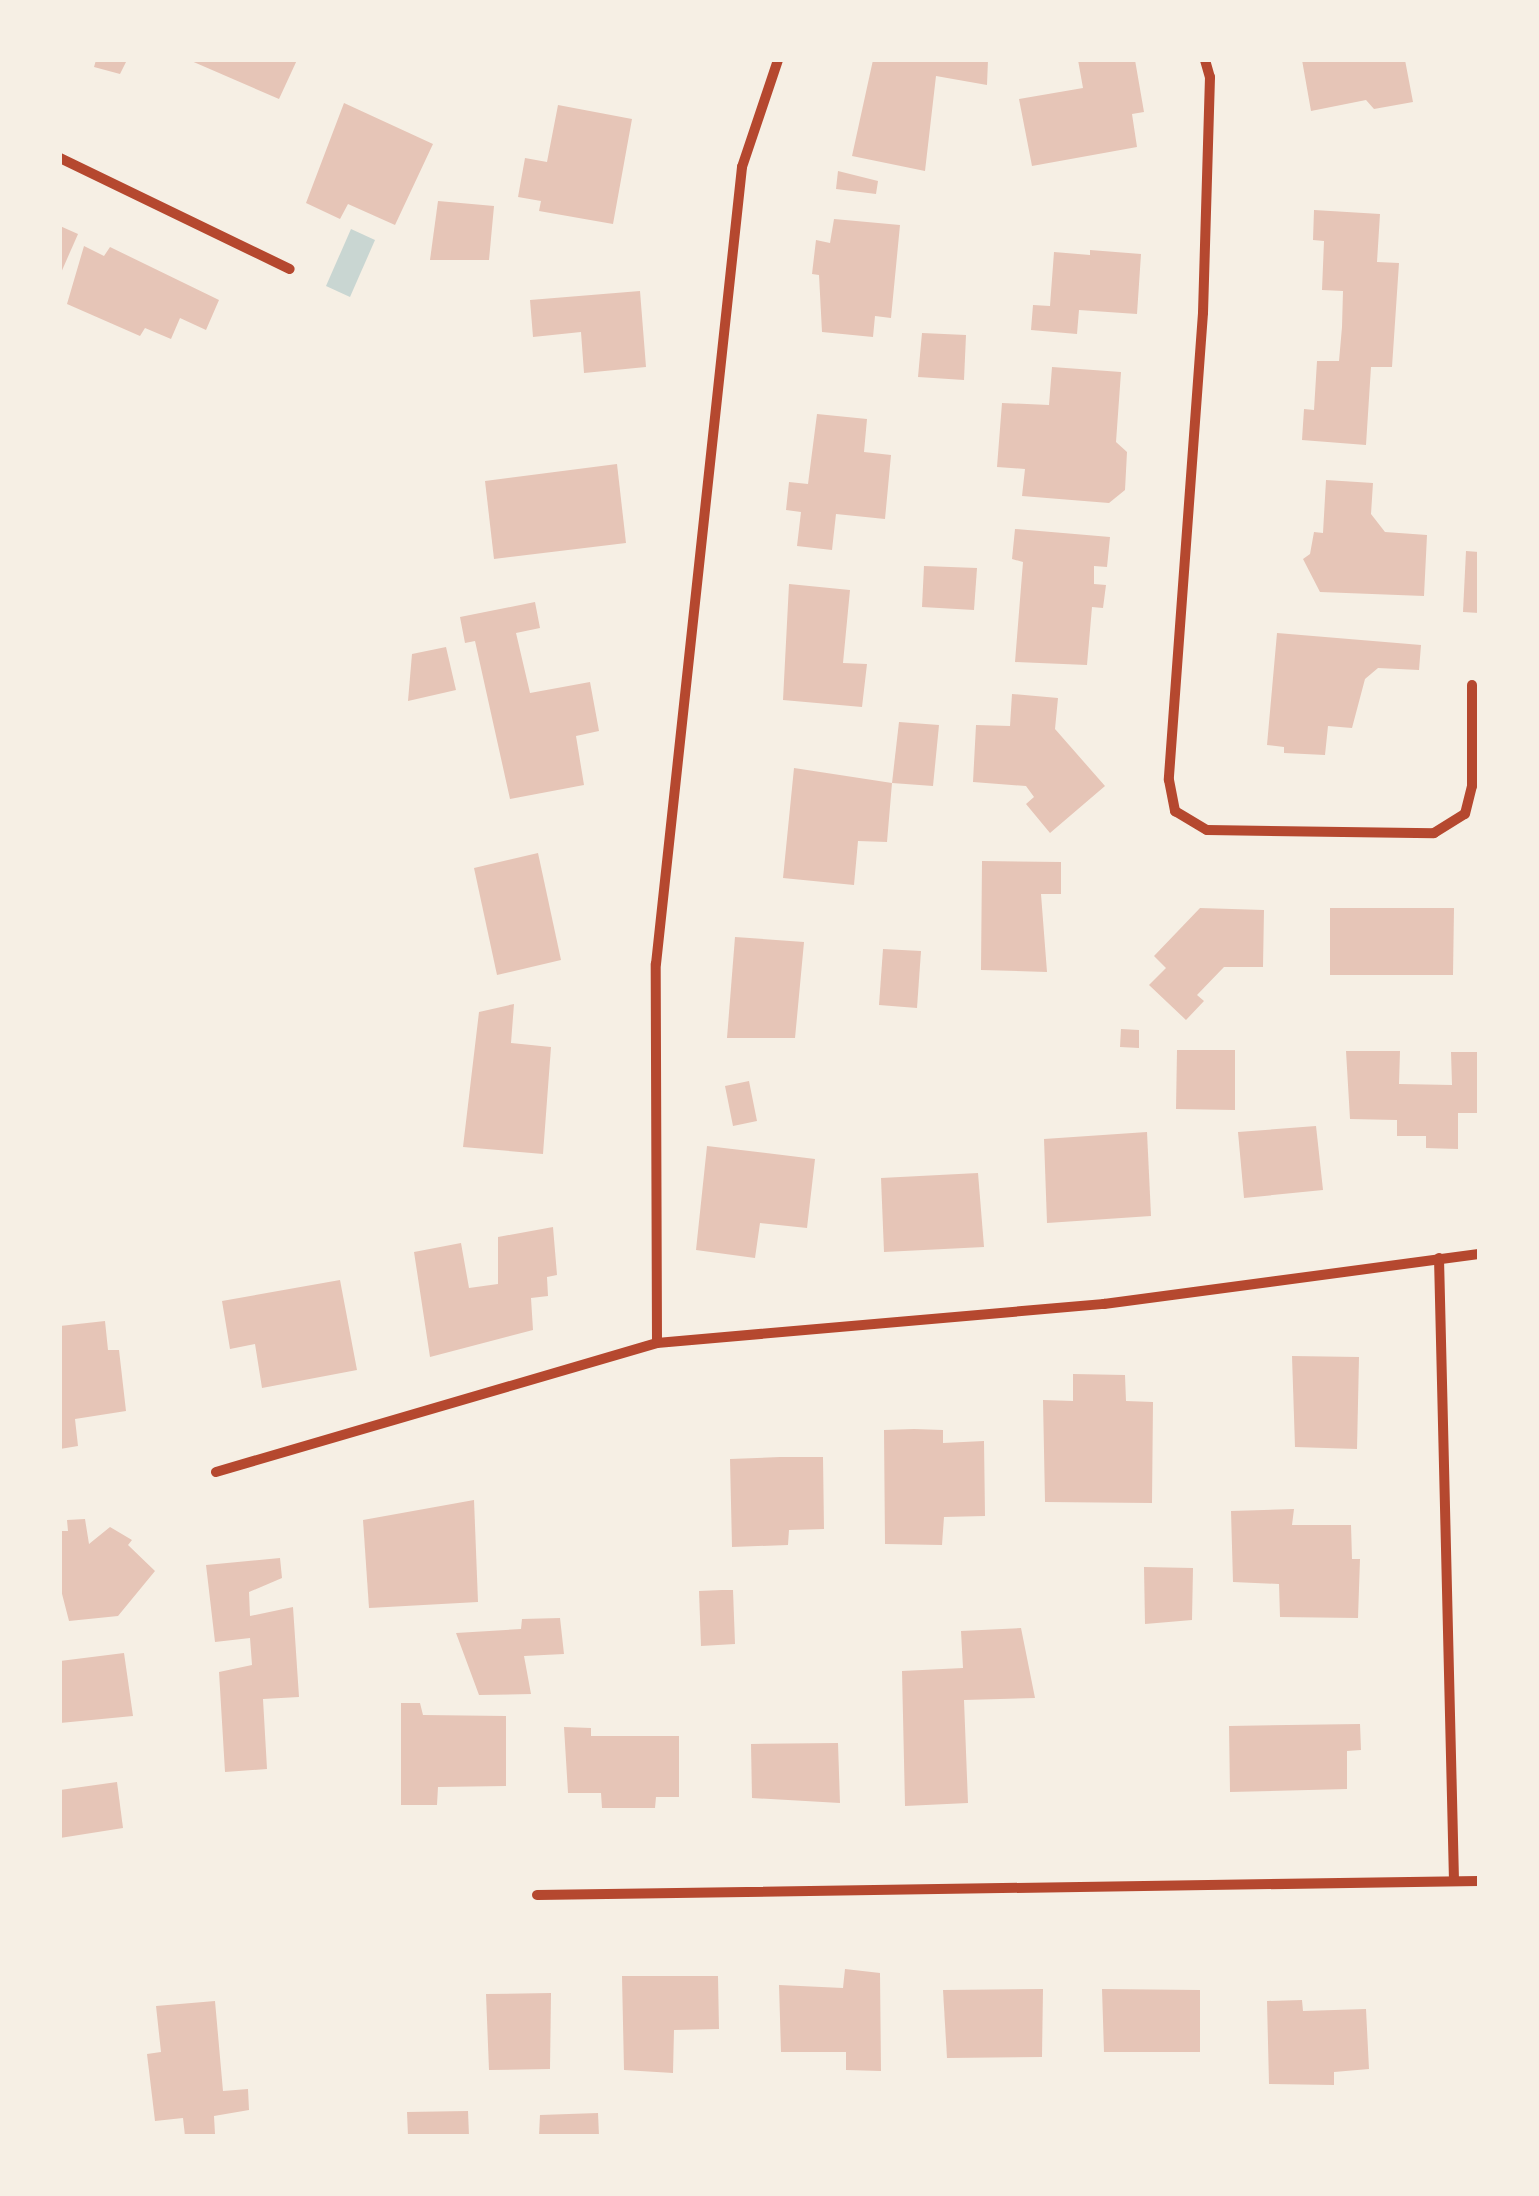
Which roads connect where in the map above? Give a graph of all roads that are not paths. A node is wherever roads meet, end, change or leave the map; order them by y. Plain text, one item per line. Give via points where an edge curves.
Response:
1 (778, 60) edge
2 (1205, 60) edge
3 (60, 158) edge
4 (290, 269) dead end
5 (1472, 685) dead end
6 (1479, 1254) edge
7 (1439, 1258) junction
8 (657, 1343) junction
9 (216, 1472) dead end
10 (1479, 1881) edge
11 (1454, 1882) junction
12 (537, 1895) dead end

1 - 8 street via 742,167 656,964
2 - 5 street via 1210,77 1203,313 1169,780 1175,811 1208,830 1434,833 1465,814 1472,786
3 - 4 street
6 - 7 street
7 - 8 street via 1104,1304
7 - 11 street
8 - 9 street
10 - 11 street
11 - 12 street

